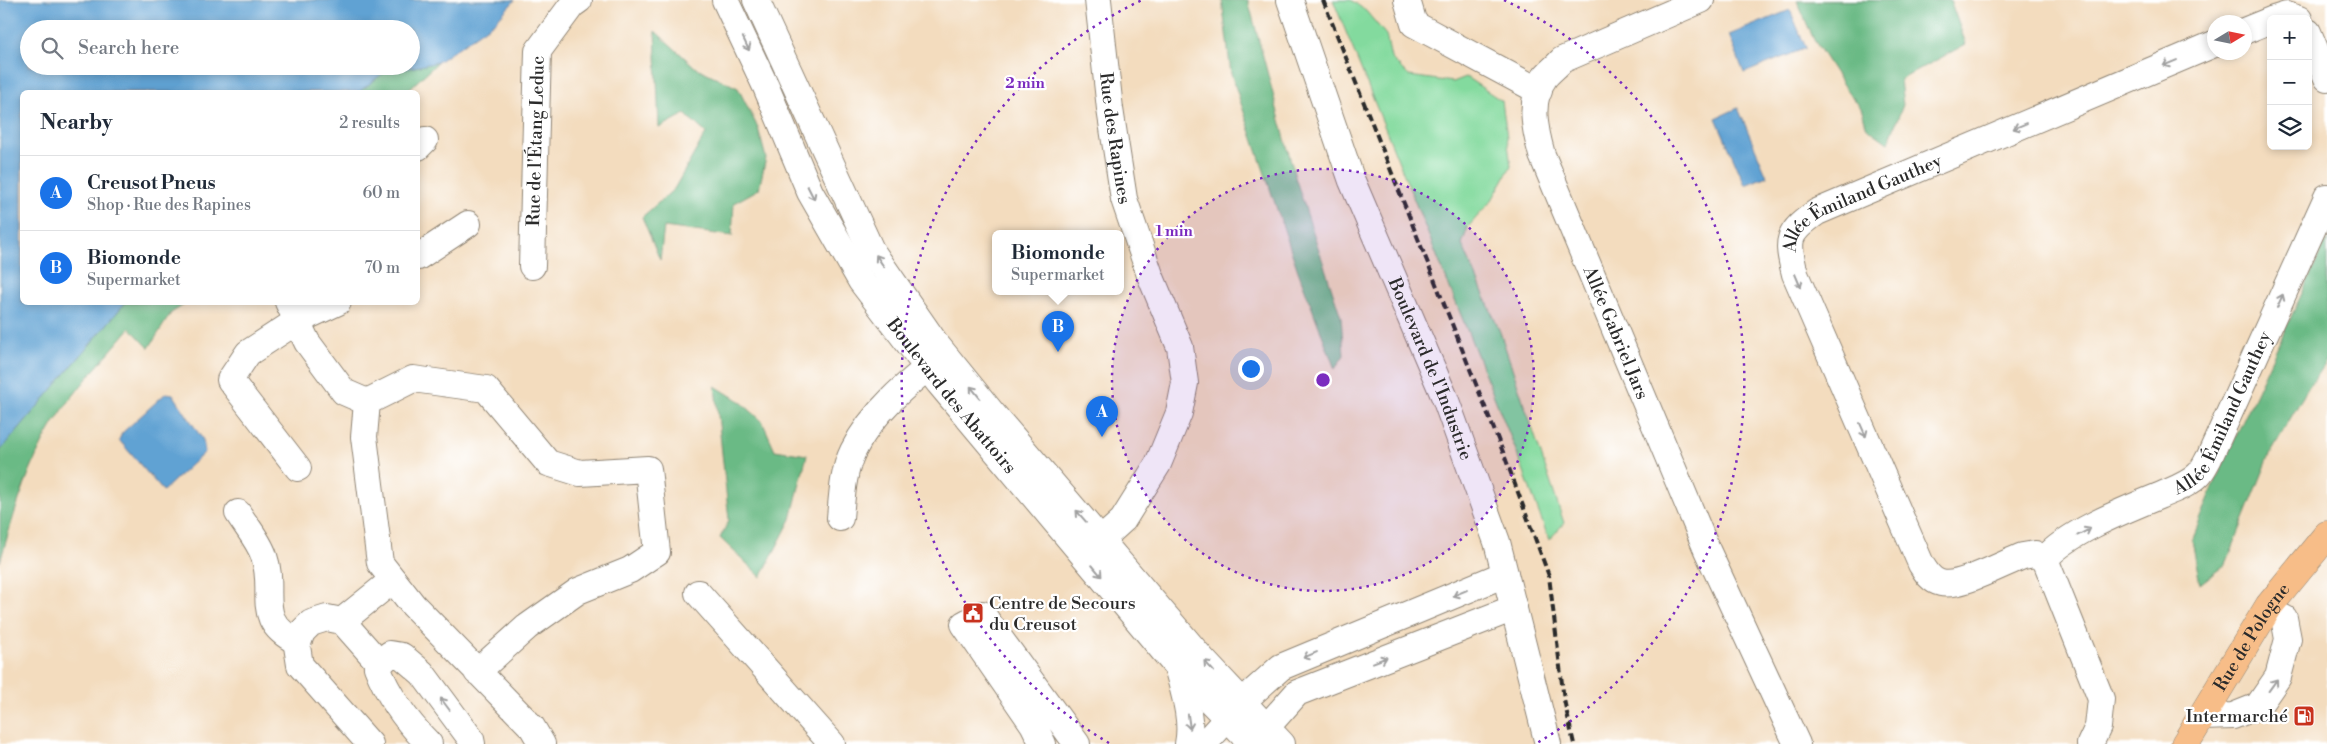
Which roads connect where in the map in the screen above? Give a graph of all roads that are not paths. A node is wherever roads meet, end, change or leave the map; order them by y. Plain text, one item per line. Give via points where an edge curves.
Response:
1 (579, 0) edge
2 (725, 0) edge
3 (1098, 0) edge
4 (1290, 0) edge
5 (1408, 0) edge
6 (1701, 0) edge
7 (760, 4) edge
8 (2267, 22) edge
9 (2252, 28) edge
10 (2312, 42) edge
11 (2207, 47) edge
12 (2327, 78) edge
13 (1539, 91) junction
14 (2327, 197) edge
15 (468, 224) dead end
16 (420, 256) edge
17 (532, 266) dead end
18 (324, 305) edge
19 (293, 312) edge
20 (936, 361) junction
21 (367, 402) junction
22 (298, 468) dead end
23 (238, 513) dead end
24 (840, 518) dead end
25 (2327, 535) edge
26 (1101, 540) junction
27 (2044, 559) junction
28 (1505, 574) junction
29 (393, 580) junction
30 (698, 594) dead end
31 (1514, 608) junction
32 (2284, 618) dead end
33 (342, 620) junction
34 (298, 642) junction
35 (380, 664) junction
36 (1177, 667) junction
37 (478, 672) junction
38 (1235, 710) junction
39 (2202, 717) junction
40 (537, 736) edge
41 (1259, 740) edge
42 (370, 744) edge
43 (429, 744) edge
44 (472, 744) edge
45 (832, 744) edge
46 (1043, 744) edge
47 (1077, 744) edge
48 (1188, 744) edge
49 (1204, 744) edge
50 (1548, 744) edge
51 (1796, 744) edge
52 (2090, 744) edge
53 (2185, 744) edge

1 - 17 street, Rue de l'Étang Leduc via 538,51
2 -> 20 street, Boulevard des Abattoirs via 810,192 861,281
3 - 26 street, Rue des Rapines via 1124,199 1180,348 1185,383 1179,413 1158,464 1123,520
4 - 28 street, Boulevard de l'Industrie via 1352,181 1445,398 1497,542
5 - 13 street via 1414,24
6 - 13 street, Allée Gabriel Jars via 1562,60 1544,78
20 -> 7 street, Boulevard des Abattoirs via 872,250 818,138
8 - 9 street
10 - 12 street
11 -> 27 street, Allée Émiland Gauthey via 1817,212 1793,231 1790,239 1795,274 1921,564 1931,578 1953,584 2023,556 2035,554
13 - 51 street, Allée Gabriel Jars via 1534,112 1542,155 1707,550
27 -> 14 street, Allée Émiland Gauthey via 2065,542 2114,515 2185,485 2200,474
15 - 16 street
18 - 19 street
19 - 21 street via 307,342 344,392
19 - 22 street via 248,353 230,380
20 - 24 street via 874,418 853,451 844,479
26 -> 20 street, Boulevard des Abattoirs
20 -> 36 street, Boulevard des Abattoirs
21 - 29 street via 364,437 380,563
21 - 37 street via 413,379 486,389 548,462 580,473 648,469 657,552 630,570 578,591 527,628
23 - 34 street via 264,556 270,617 283,635
25 - 39 main road, Rue de Pologne via 2268,606
38 -> 26 street, Boulevard des Abattoirs
27 - 52 street via 2101,699 2098,727
28 - 31 street, Boulevard de l'Industrie
28 -> 38 street via 1281,668
29 - 33 street
29 - 37 street via 412,605
30 - 45 street
41 -> 31 street via 1297,693
31 - 50 street, Boulevard de l'Industrie
39 -> 32 street via 2233,716 2258,706 2278,677 2288,639
33 - 34 street via 327,618 311,623
33 - 35 street
34 - 42 street via 300,665
35 - 43 street via 377,667 386,692 409,724
44 -> 35 street via 422,673 402,656 390,654
36 - 38 street, Boulevard des Abattoirs
36 -> 48 street via 1186,703 1190,733
37 - 40 street
38 - 41 street, Boulevard des Abattoirs
38 - 49 street
39 - 53 main road, Rue de Pologne
46 - 47 street via 1033,724 964,624 982,614

